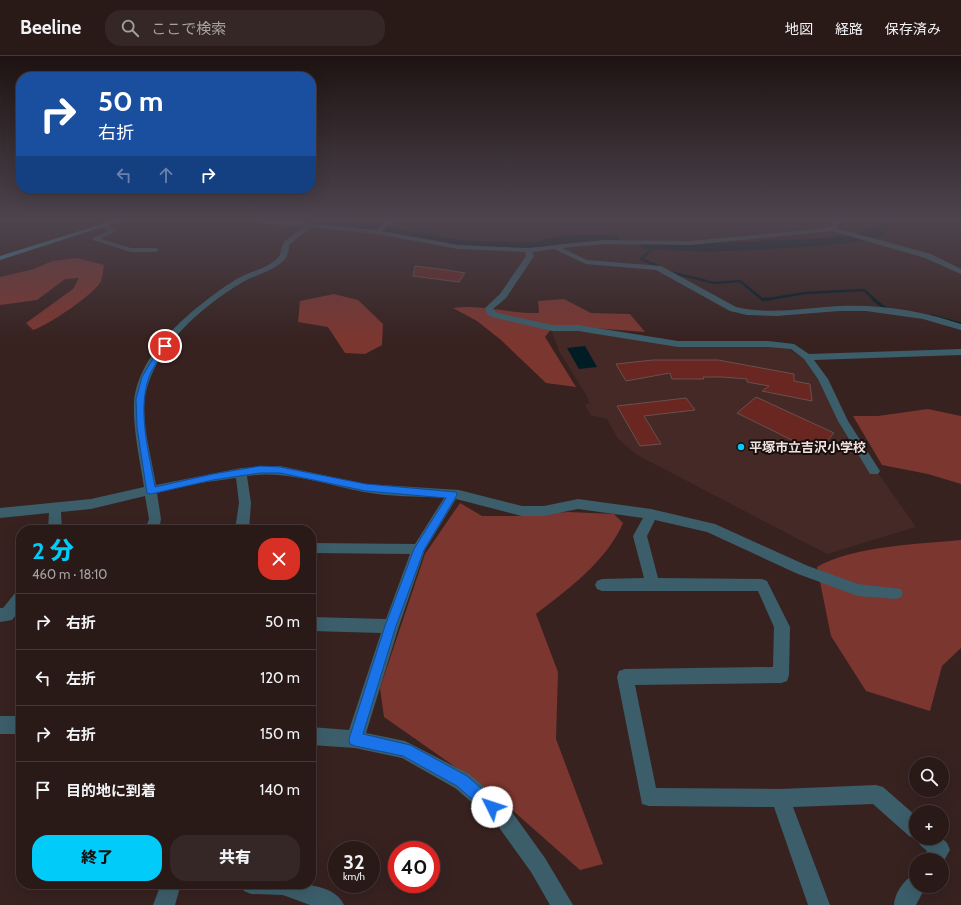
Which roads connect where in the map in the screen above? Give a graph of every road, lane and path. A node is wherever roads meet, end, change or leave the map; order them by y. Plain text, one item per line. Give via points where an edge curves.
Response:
1 (280, 260) edge
2 (528, 260) edge
3 (581, 260) edge
4 (935, 260) edge
5 (961, 272) edge
6 (961, 328) edge
7 (961, 352) edge
8 (807, 357) junction
9 (874, 471) dead end
10 (241, 472) junction
11 (151, 491) junction
12 (452, 495) junction
13 (55, 508) junction
14 (0, 514) edge
15 (651, 514) junction
16 (55, 525) edge
17 (153, 525) edge
18 (243, 525) edge
19 (316, 548) edge
20 (419, 549) junction
21 (653, 584) junction
22 (602, 585) dead end
23 (896, 593) dead end
24 (16, 603) edge
25 (0, 615) edge
26 (316, 624) edge
27 (391, 626) junction
28 (0, 725) edge
29 (16, 725) edge
30 (316, 736) edge
31 (355, 739) junction
32 (780, 798) junction
33 (909, 823) edge
34 (935, 845) edge
35 (938, 853) edge
36 (169, 889) edge
37 (294, 889) edge
38 (910, 893) edge
39 (164, 905) edge
40 (333, 905) edge
41 (562, 905) edge
42 (819, 905) edge
43 (905, 905) edge

1 - 11 street via 240,280 186,322 170,338 146,377 140,399
2 - 8 street via 503,296 489,308 490,312 552,328 578,328 678,344 782,345 794,347
3 - 6 street via 658,268 733,309 745,312 779,313 854,308 933,319
4 - 5 street
7 - 8 street
8 - 9 street via 823,379 843,421
10 - 11 street
10 - 12 street via 280,470 366,488
10 - 18 street via 245,503
11 - 13 street via 91,504
11 - 17 street via 155,519
12 - 15 street via 522,511 544,511 578,504
12 - 20 street
13 - 14 street
13 - 16 street
15 - 21 street via 640,536
15 - 23 street via 710,528 802,570 858,590
19 - 20 street
20 - 27 street
21 - 22 street
21 - 32 street via 762,585 782,627 780,675 625,677 649,797
24 - 25 street via 7,615
26 - 27 street
27 - 31 street
28 - 29 street
30 - 31 street
31 - 41 street via 405,750 462,781 502,815 538,865
32 - 33 street via 876,794
32 - 42 street
34 - 35 street via 940,850
36 - 39 street
37 - 40 street
38 - 43 street

